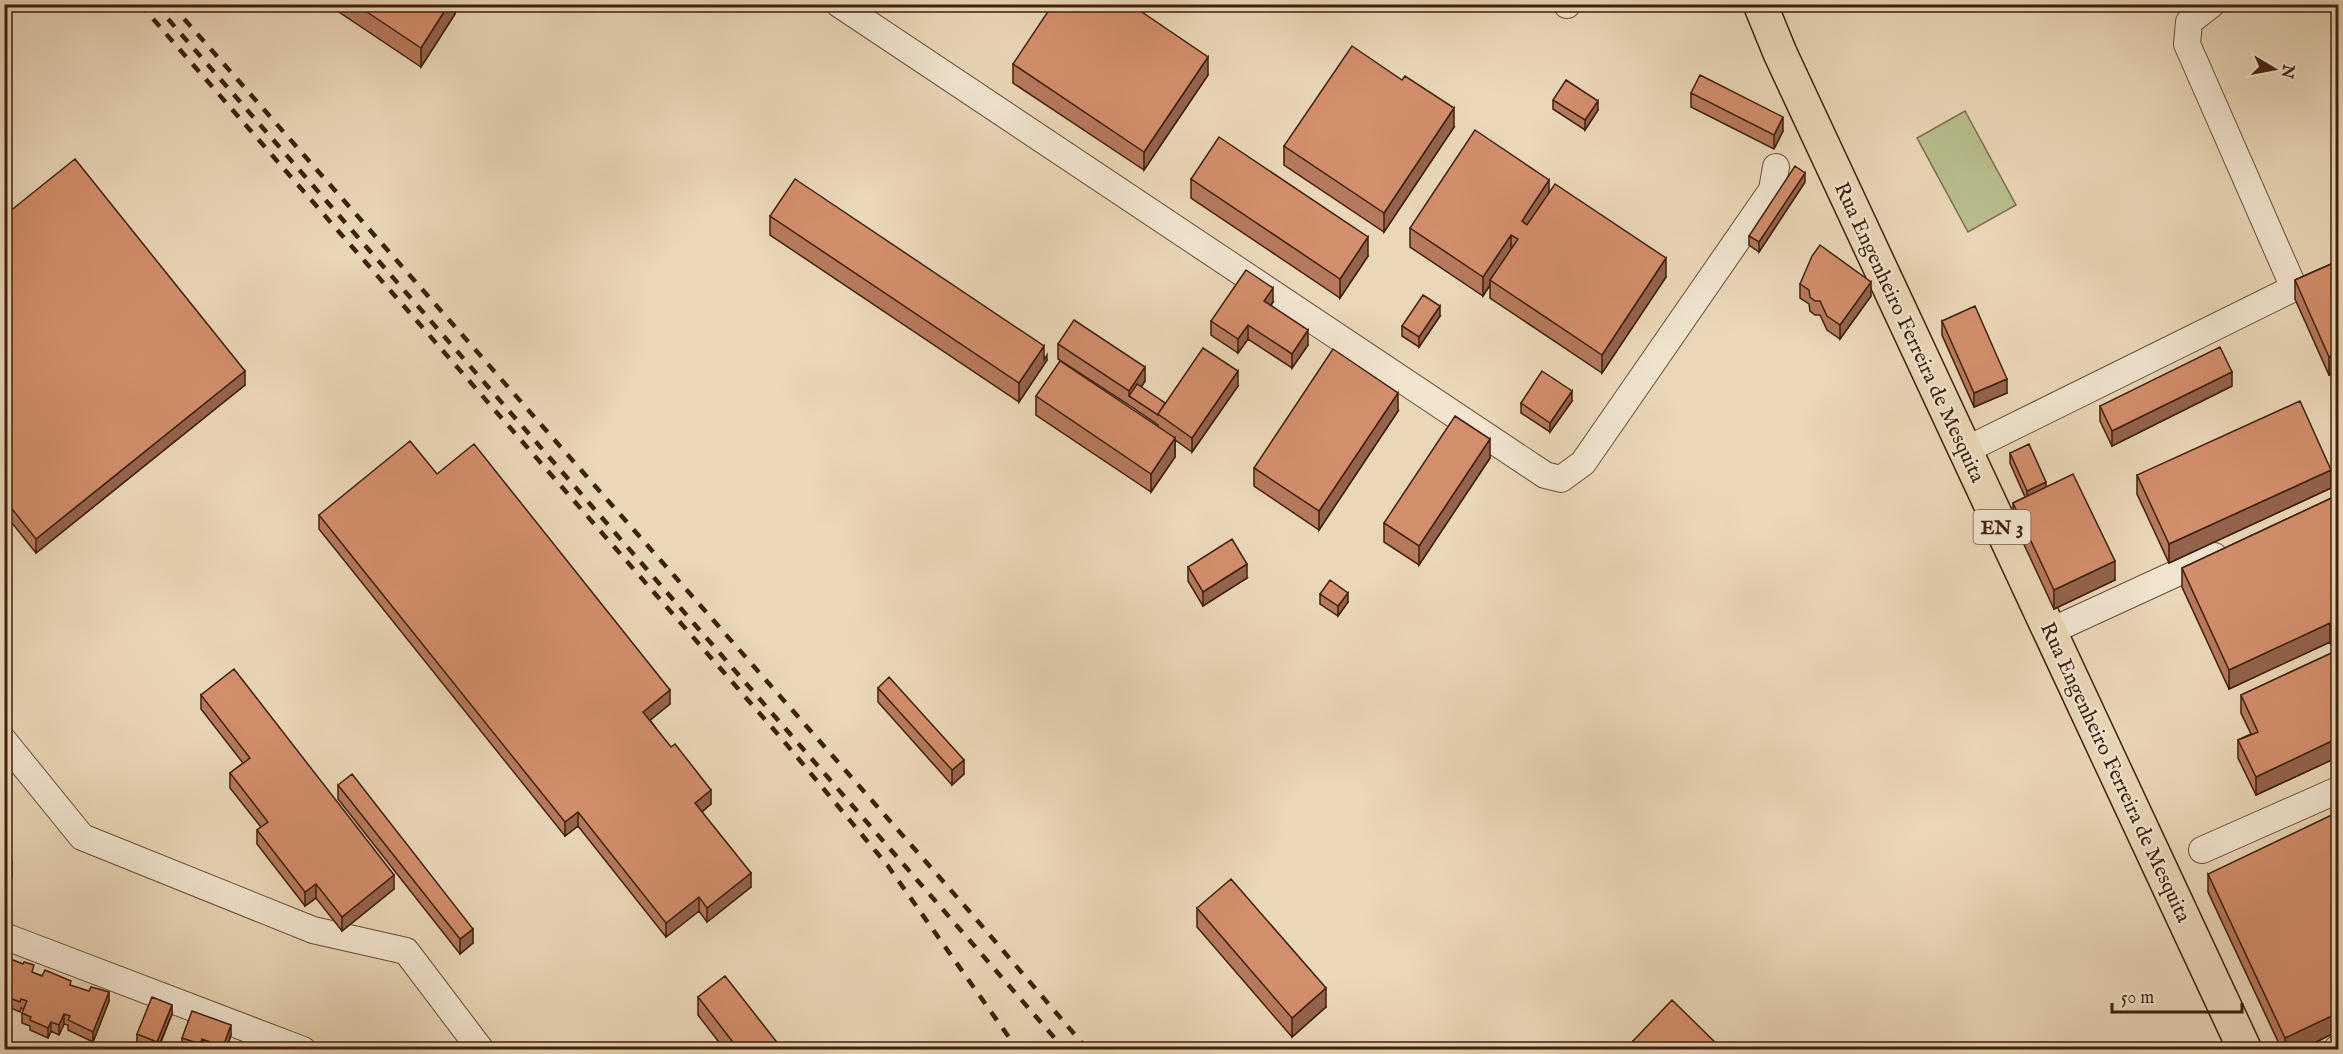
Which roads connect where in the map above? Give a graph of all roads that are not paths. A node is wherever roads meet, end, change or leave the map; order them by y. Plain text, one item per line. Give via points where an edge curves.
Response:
1 (839, 4) edge
2 (1760, 4) edge
3 (2212, 4) edge
4 (1776, 167) dead end
5 (1966, 450) junction
6 (2232, 548) edge
7 (2051, 631) junction
8 (4, 741) edge
9 (2338, 790) edge
10 (2202, 850) dead end
11 (4, 936) edge
12 (291, 1047) edge
13 (481, 1050) edge
14 (2245, 1050) edge

1 - 4 street via 1535,469 1561,479 1583,463 1614,420 1772,190
2 - 5 main road, Rua Engenheiro Ferreira de Mesquita / EN 3
3 - 5 street via 2189,22 2187,44 2303,284
5 - 7 main road, Rua Engenheiro Ferreira de Mesquita / EN 3
6 - 7 street
7 - 14 main road, Rua Engenheiro Ferreira de Mesquita / EN 3
8 - 13 street via 82,837 313,930 406,951
9 - 10 street
11 - 12 street

